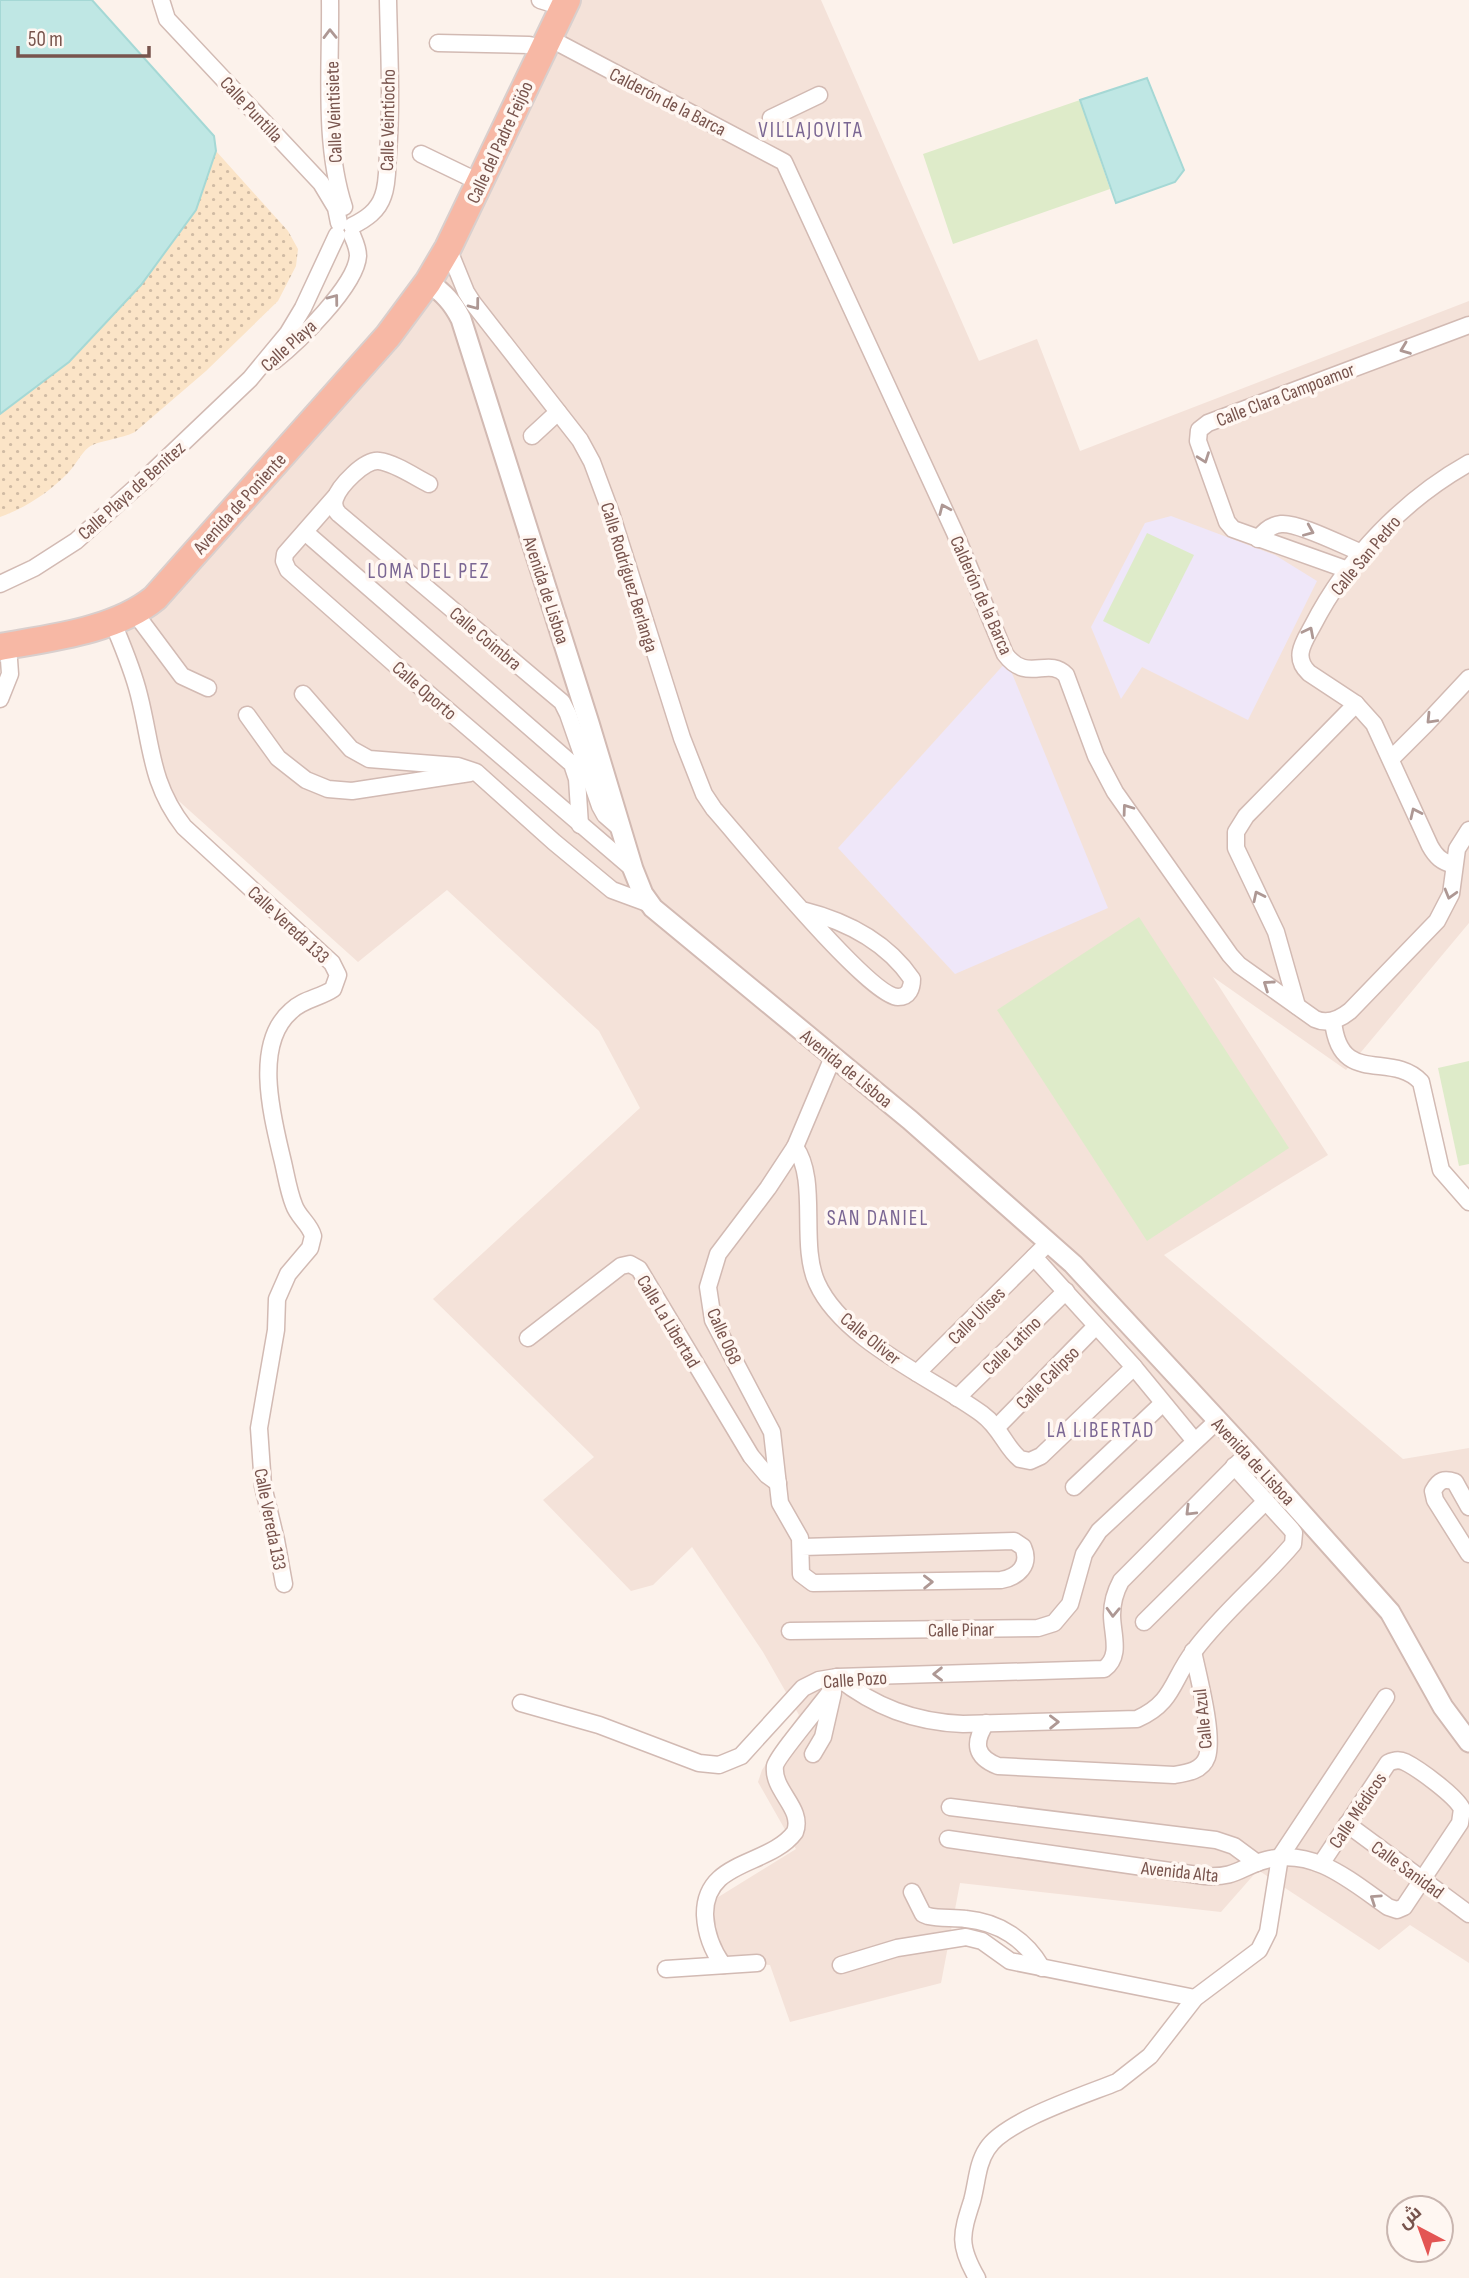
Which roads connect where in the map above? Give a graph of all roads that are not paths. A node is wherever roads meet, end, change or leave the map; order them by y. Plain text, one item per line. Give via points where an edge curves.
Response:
1 (151, 0) edge
2 (330, 0) edge
3 (388, 0) edge
4 (557, 3) edge
5 (162, 7) edge
6 (438, 43) dead end
7 (546, 43) junction
8 (819, 95) dead end
9 (771, 118) dead end
10 (332, 149) junction
11 (421, 153) dead end
12 (302, 161) junction
13 (480, 182) junction
14 (346, 228) junction
15 (448, 248) junction
16 (428, 282) junction
17 (1469, 325) edge
18 (250, 379) junction
19 (558, 412) junction
20 (533, 436) dead end
21 (1469, 463) edge
22 (429, 484) dead end
23 (335, 497) junction
24 (305, 531) junction
25 (1258, 539) junction
26 (1362, 553) junction
27 (1348, 570) junction
28 (0, 583) edge
29 (124, 618) junction
30 (4, 646) edge
31 (1469, 678) edge
32 (208, 688) dead end
33 (303, 694) dead end
34 (0, 699) edge
35 (1356, 704) junction
36 (247, 715) dead end
37 (1391, 759) junction
38 (476, 772) junction
39 (580, 825) junction
40 (621, 829) junction
41 (1469, 830) edge
42 (1454, 865) junction
43 (633, 869) junction
44 (650, 904) junction
45 (802, 910) junction
46 (1297, 1006) junction
47 (1333, 1020) junction
48 (833, 1057) junction
49 (795, 1147) junction
50 (1469, 1202) edge
51 (1049, 1242) junction
52 (1034, 1257) junction
53 (1066, 1291) junction
54 (1096, 1326) junction
55 (528, 1338) dead end
56 (1134, 1367) junction
57 (917, 1373) junction
58 (957, 1398) junction
59 (1163, 1403) junction
60 (1217, 1421) junction
61 (997, 1427) junction
62 (1194, 1440) junction
63 (1241, 1460) junction
64 (778, 1483) junction
65 (1074, 1487) dead end
66 (1266, 1501) junction
67 (1469, 1507) edge
68 (802, 1546) junction
69 (1469, 1554) edge
70 (284, 1584) dead end
71 (1144, 1622) dead end
72 (790, 1631) dead end
73 (1193, 1651) junction
74 (836, 1682) junction
75 (1386, 1697) dead end
76 (521, 1703) dead end
77 (986, 1723) junction
78 (1469, 1742) edge
79 (813, 1754) dead end
80 (950, 1807) dead end
81 (1347, 1824) junction
82 (948, 1839) dead end
83 (1280, 1857) junction
84 (1257, 1863) junction
85 (1321, 1864) junction
86 (1421, 1880) junction
87 (912, 1892) dead end
88 (1469, 1914) edge
89 (757, 1963) dead end
90 (723, 1965) junction
91 (841, 1965) dead end
92 (1042, 1968) junction
93 (666, 1969) dead end
94 (1195, 1998) junction
95 (976, 2278) edge

1 - 5 street, Calle Puntilla
10 -> 2 street, Calle Veintisiete
3 - 14 street, Calle Veintiocho via 386,183 376,209
4 - 7 highway, Calle del Padre Feijóo
5 - 12 street, Calle Puntilla
6 - 7 street
7 - 13 highway, Calle del Padre Feijóo
46 -> 7 street, Calderón de la Barca via 1230,956 1115,792 1066,675 1052,667 1020,668 1005,654 935,489 784,162
8 - 9 street
10 - 12 street
10 - 14 street, Calle Veintisiete
11 - 13 street
12 - 14 street, Calle Puntilla via 330,195
13 - 15 highway, Calle del Padre Feijóo
14 - 18 street, Calle Playa via 288,333
18 -> 14 street, Calle Playa via 292,346 333,301 355,267 358,256
15 - 16 highway, Calle del Padre Feijóo
15 -> 19 street, Calle Rodríguez Berlanga via 466,292
16 - 29 highway, Avenida de Poniente via 388,336 155,598
16 - 40 street, Avenida de Lisboa via 448,298 461,319
17 -> 25 street, Calle Clara Campoamor via 1203,426 1198,441 1227,523
18 - 28 street, Calle Playa de Benitez via 76,541 34,569
19 - 20 street
19 - 45 street, Calle Rodríguez Berlanga via 592,462 704,794
21 - 26 street, Calle San Pedro via 1415,500
22 - 23 street via 382,461 371,461
23 - 24 street, Calle Oporto
23 - 40 street, Calle Coimbra via 339,514 562,702 600,806
24 - 39 street via 572,764
24 - 39 street, Calle Oporto via 285,554 288,570
25 -> 26 street via 1273,526 1292,524
25 - 27 street, Calle Clara Campoamor
26 - 27 street, Calle San Pedro
35 -> 27 street, Calle San Pedro via 1309,673 1299,658 1322,608
29 - 30 highway, Avenida de Poniente
29 - 32 street via 182,676
29 - 70 street, Calle Vereda 133 via 153,766 168,804 184,827 332,963 338,975 333,989 299,1004 282,1020 271,1044 270,1105 290,1195 313,1237 277,1299 258,1428 263,1486
30 - 34 street via 10,674
31 -> 37 street
33 - 38 street via 351,749 369,758 458,766
35 - 37 street, Calle San Pedro via 1374,724
46 -> 35 street via 1276,932 1236,848 1236,832 1246,816
36 - 38 street via 278,758 306,780 328,789 352,791
42 -> 37 street, Calle San Pedro via 1435,855
38 - 44 street via 612,890
39 - 43 street, Calle Oporto
40 - 43 street, Avenida de Lisboa
41 - 42 street via 1457,849
42 -> 47 street via 1451,894 1437,921 1350,1011
43 - 44 street, Avenida de Lisboa
44 - 48 street, Avenida de Lisboa
45 - 45 street, Calle Rodríguez Berlanga via 828,941 887,993 905,996 912,988 907,971 870,938 838,921
46 - 47 street, Calderón de la Barca via 1321,1021
47 - 50 street via 1335,1037 1357,1063 1402,1069 1421,1082 1441,1170
48 - 49 street, Calle 068
48 - 51 street, Avenida de Lisboa
49 - 57 street, Calle Oliver via 805,1169 810,1260 817,1284 861,1334
49 - 64 street, Calle 068 via 718,1254 708,1287 713,1320 772,1432
51 - 52 street, Calle Ulises
51 - 60 street, Avenida de Lisboa
52 - 53 street
52 - 57 street, Calle Ulises
53 - 54 street
53 - 58 street, Calle Latino
54 - 56 street
54 - 61 street, Calle Calipso
55 - 64 street, Calle La Libertad via 621,1266 635,1266 751,1456
56 - 59 street
56 - 61 street, Calle Oliver via 1041,1456 1030,1461 1013,1453
57 - 58 street, Calle Oliver
58 - 61 street, Calle Oliver
59 - 62 street
59 - 65 street
60 - 62 street, Calle Pinar
60 - 63 street, Avenida de Lisboa
62 - 72 street, Calle Pinar via 1105,1524 1084,1554 1070,1604 1054,1623 1038,1628
63 - 66 street
63 -> 74 street, Calle Pozo via 1121,1581 1112,1614 1115,1653 1104,1669
63 - 78 street, Avenida de Lisboa via 1390,1612 1443,1707
64 - 68 street, Calle 068 via 780,1503
66 - 71 street
66 - 73 street via 1294,1533 1293,1544
67 - 69 street via 1455,1482 1446,1479 1433,1491
68 -> 68 street, Calle 068 via 801,1574 808,1582 1001,1580 1022,1569 1026,1553 1014,1541
77 -> 73 street, Calle Azul via 1137,1719 1155,1711 1165,1699
73 - 77 street, Calle Azul via 1208,1733 1207,1757 1192,1772 1174,1775 998,1766 985,1760 978,1748 978,1736
74 - 76 street, Calle Pozo via 819,1680 803,1688 741,1756 719,1765 699,1763 599,1725
74 - 77 street via 895,1712 940,1723
74 - 79 street via 823,1737
74 - 90 street via 775,1766 778,1784 796,1817 795,1832 782,1844 723,1875 711,1886 705,1901 706,1931
75 - 83 street
80 - 84 street via 1216,1840 1234,1846
81 - 85 street, Calle Médicos
81 - 86 street, Calle Sanidad
81 - 86 street, Calle Médicos via 1388,1763 1403,1761 1426,1777 1459,1803 1462,1816
82 - 84 street, Avenida Alta via 1205,1876 1229,1876
83 - 84 street, Avenida Alta
83 - 85 street, Avenida Alta
83 - 94 street via 1268,1932 1259,1950
86 -> 85 street, Avenida Alta via 1404,1907 1397,1910
86 - 88 street, Calle Sanidad
87 - 92 street via 923,1914 969,1919 1007,1932 1027,1946
89 - 90 street
90 - 93 street
91 - 92 street via 897,1948 966,1937 982,1941 1010,1961
92 - 94 street
94 - 95 street via 1160,2045 1128,2075 1034,2116 988,2147 963,2231 964,2250

